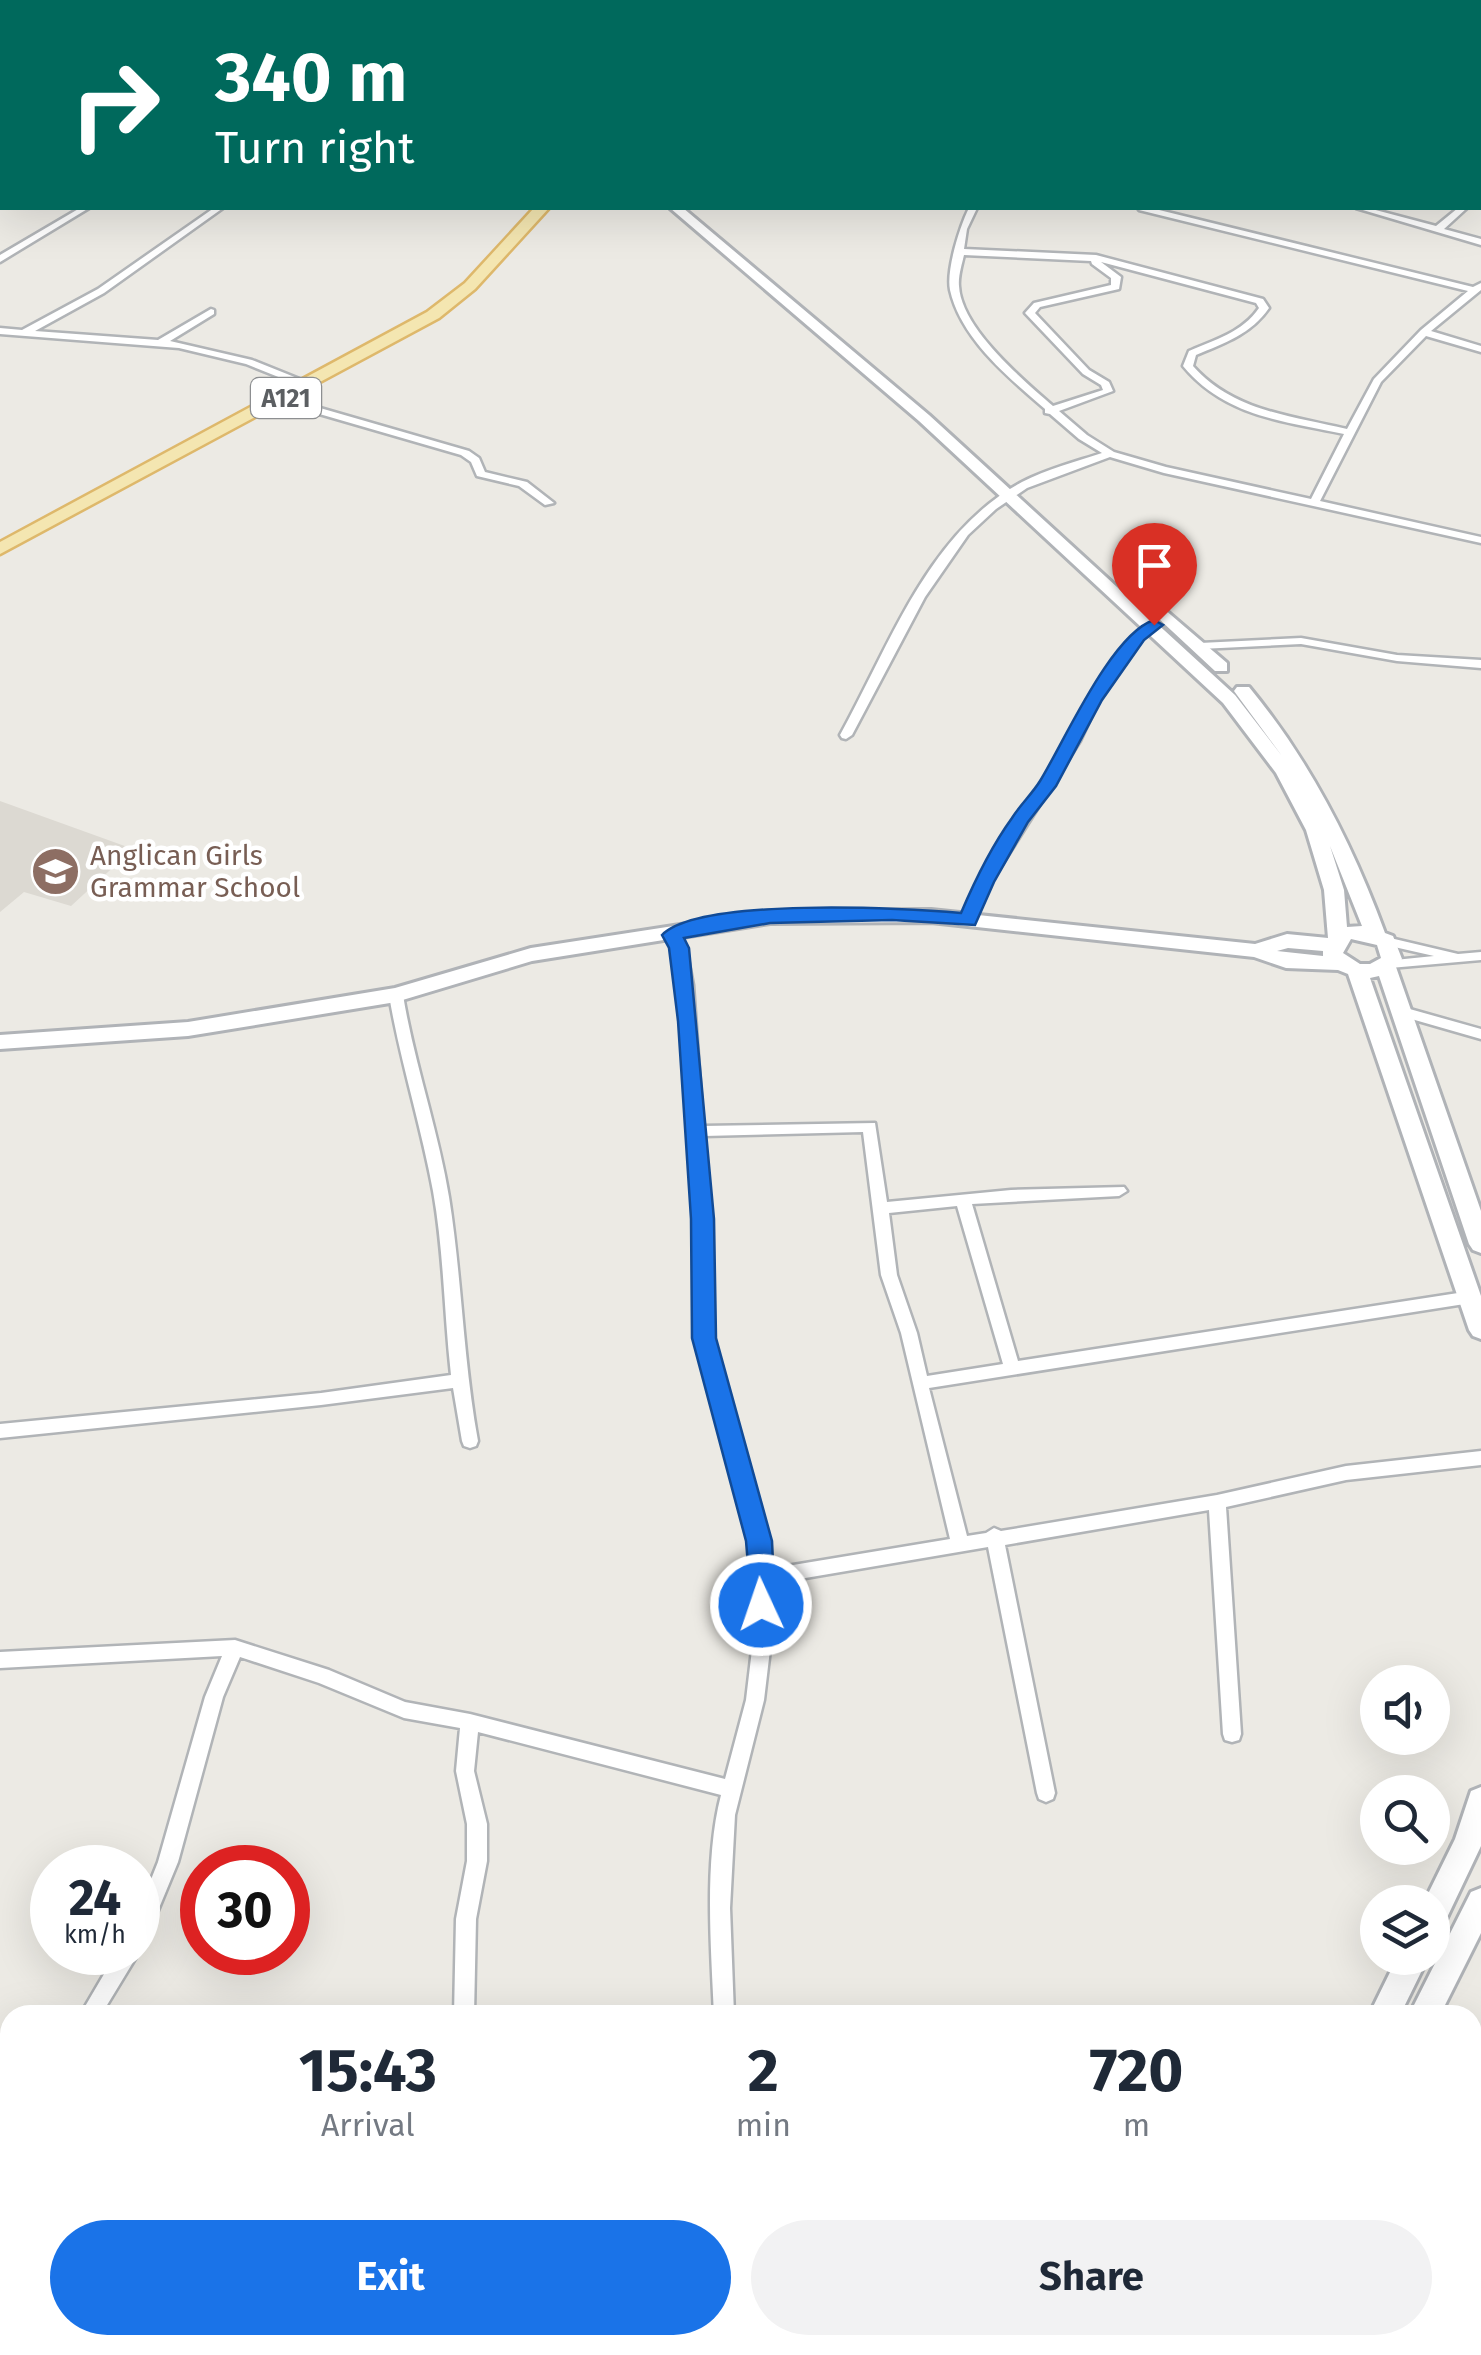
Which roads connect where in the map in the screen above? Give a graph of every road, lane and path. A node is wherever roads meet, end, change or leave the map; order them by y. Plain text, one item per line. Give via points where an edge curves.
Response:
1 (82, 210) edge
2 (217, 210) edge
3 (540, 210) edge
4 (678, 210) edge
5 (694, 210) edge
6 (972, 210) edge
7 (1150, 210) edge
8 (1368, 210) edge
9 (1461, 210) edge
10 (1439, 228) junction
11 (1481, 242) edge
12 (962, 252) junction
13 (1084, 256) junction
14 (0, 259) edge
15 (1478, 288) edge
16 (211, 312) dead end
17 (0, 331) edge
18 (1424, 332) junction
19 (22, 334) junction
20 (162, 342) junction
21 (1481, 349) edge
22 (309, 386) junction
23 (282, 400) junction
24 (1049, 411) junction
25 (1349, 432) junction
26 (1110, 454) junction
27 (1013, 492) junction
28 (1316, 502) junction
29 (548, 503) dead end
30 (1481, 540) edge
31 (0, 550) edge
32 (1154, 625) junction
33 (1200, 646) junction
34 (1481, 664) edge
35 (846, 735) dead end
36 (968, 920) junction
37 (672, 935) junction
38 (1381, 938) junction
39 (1342, 954) junction
40 (1481, 956) edge
41 (1460, 957) junction
42 (1388, 965) junction
43 (396, 995) junction
44 (1399, 1011) junction
45 (1481, 1034) edge
46 (0, 1042) edge
47 (694, 1131) junction
48 (1119, 1191) dead end
49 (964, 1199) junction
50 (881, 1208) junction
51 (1481, 1244) edge
52 (1471, 1296) junction
53 (1481, 1330) edge
54 (1012, 1367) junction
55 (456, 1380) junction
56 (920, 1383) junction
57 (0, 1431) edge
58 (470, 1441) dead end
59 (1481, 1458) edge
60 (1217, 1502) junction
61 (994, 1536) junction
62 (960, 1543) junction
63 (760, 1578) junction
64 (235, 1648) junction
65 (0, 1660) edge
66 (470, 1722) junction
67 (1232, 1734) dead end
68 (732, 1789) junction
69 (1046, 1792) dead end
70 (1481, 1800) edge
71 (160, 1881) edge
72 (1448, 1885) edge
73 (1481, 1902) edge
74 (114, 1975) edge
75 (1404, 1975) edge
76 (96, 2005) edge
77 (464, 2005) edge
78 (724, 2005) edge
79 (1389, 2005) edge
80 (1429, 2005) edge

1 - 14 street
2 - 19 street via 100,292
3 - 22 main road, A121 via 458,296
4 - 27 main road
5 - 27 main road
6 - 12 street
7 - 15 street
8 - 10 street
9 - 10 street
10 - 11 street
12 - 13 street
12 - 24 street via 954,287 978,342
13 - 24 street via 1113,273 1116,287 1037,305 1030,313 1108,391
13 - 25 street via 1260,301 1258,317 1192,353 1188,366 1223,397 1264,414
15 - 18 street
16 - 20 street
17 - 19 street
18 - 21 street
18 - 25 street via 1377,381
19 - 20 street
20 - 22 street via 249,362
22 - 23 main road, A121
23 - 29 street via 465,453 481,474 523,484
23 - 31 main road, A121
24 - 26 street
25 - 28 street
26 - 27 street
26 - 28 street
27 - 32 main road
27 - 33 main road
27 - 35 street via 983,514 930,579
28 - 30 street
32 - 36 street via 1138,636 1093,700
32 - 39 main road via 1230,698 1294,787 1334,890
33 - 34 street via 1301,641
33 - 38 main road via 1300,764
36 - 37 main road via 892,913 770,916
36 - 39 main road via 1256,951 1286,961
37 - 43 main road via 531,955
37 - 47 street via 686,985
38 - 39 main road via 1357,932
38 - 41 street
38 - 42 main road via 1393,954
39 - 42 main road
39 - 52 main road
40 - 41 street
41 - 42 street
42 - 44 main road
43 - 46 main road via 188,1029
43 - 55 street via 445,1220
44 - 45 street
44 - 51 main road
47 - 50 street via 870,1127
47 - 63 street via 704,1338 759,1541
48 - 49 street
49 - 50 street
49 - 54 street
50 - 56 street via 889,1275
52 - 53 main road
52 - 54 street
54 - 56 street
55 - 57 street
55 - 58 street
56 - 62 street
59 - 60 street via 1346,1473
60 - 61 street
60 - 67 street
61 - 62 street
61 - 69 street
62 - 63 street
63 - 68 street via 763,1633 755,1700
64 - 65 street
64 - 66 street via 404,1710
64 - 71 street via 214,1697
66 - 68 street
66 - 77 street via 465,1770 477,1860 466,1919
68 - 78 street via 720,1908
70 - 72 main road
73 - 80 main road
74 - 76 street
75 - 79 main road

